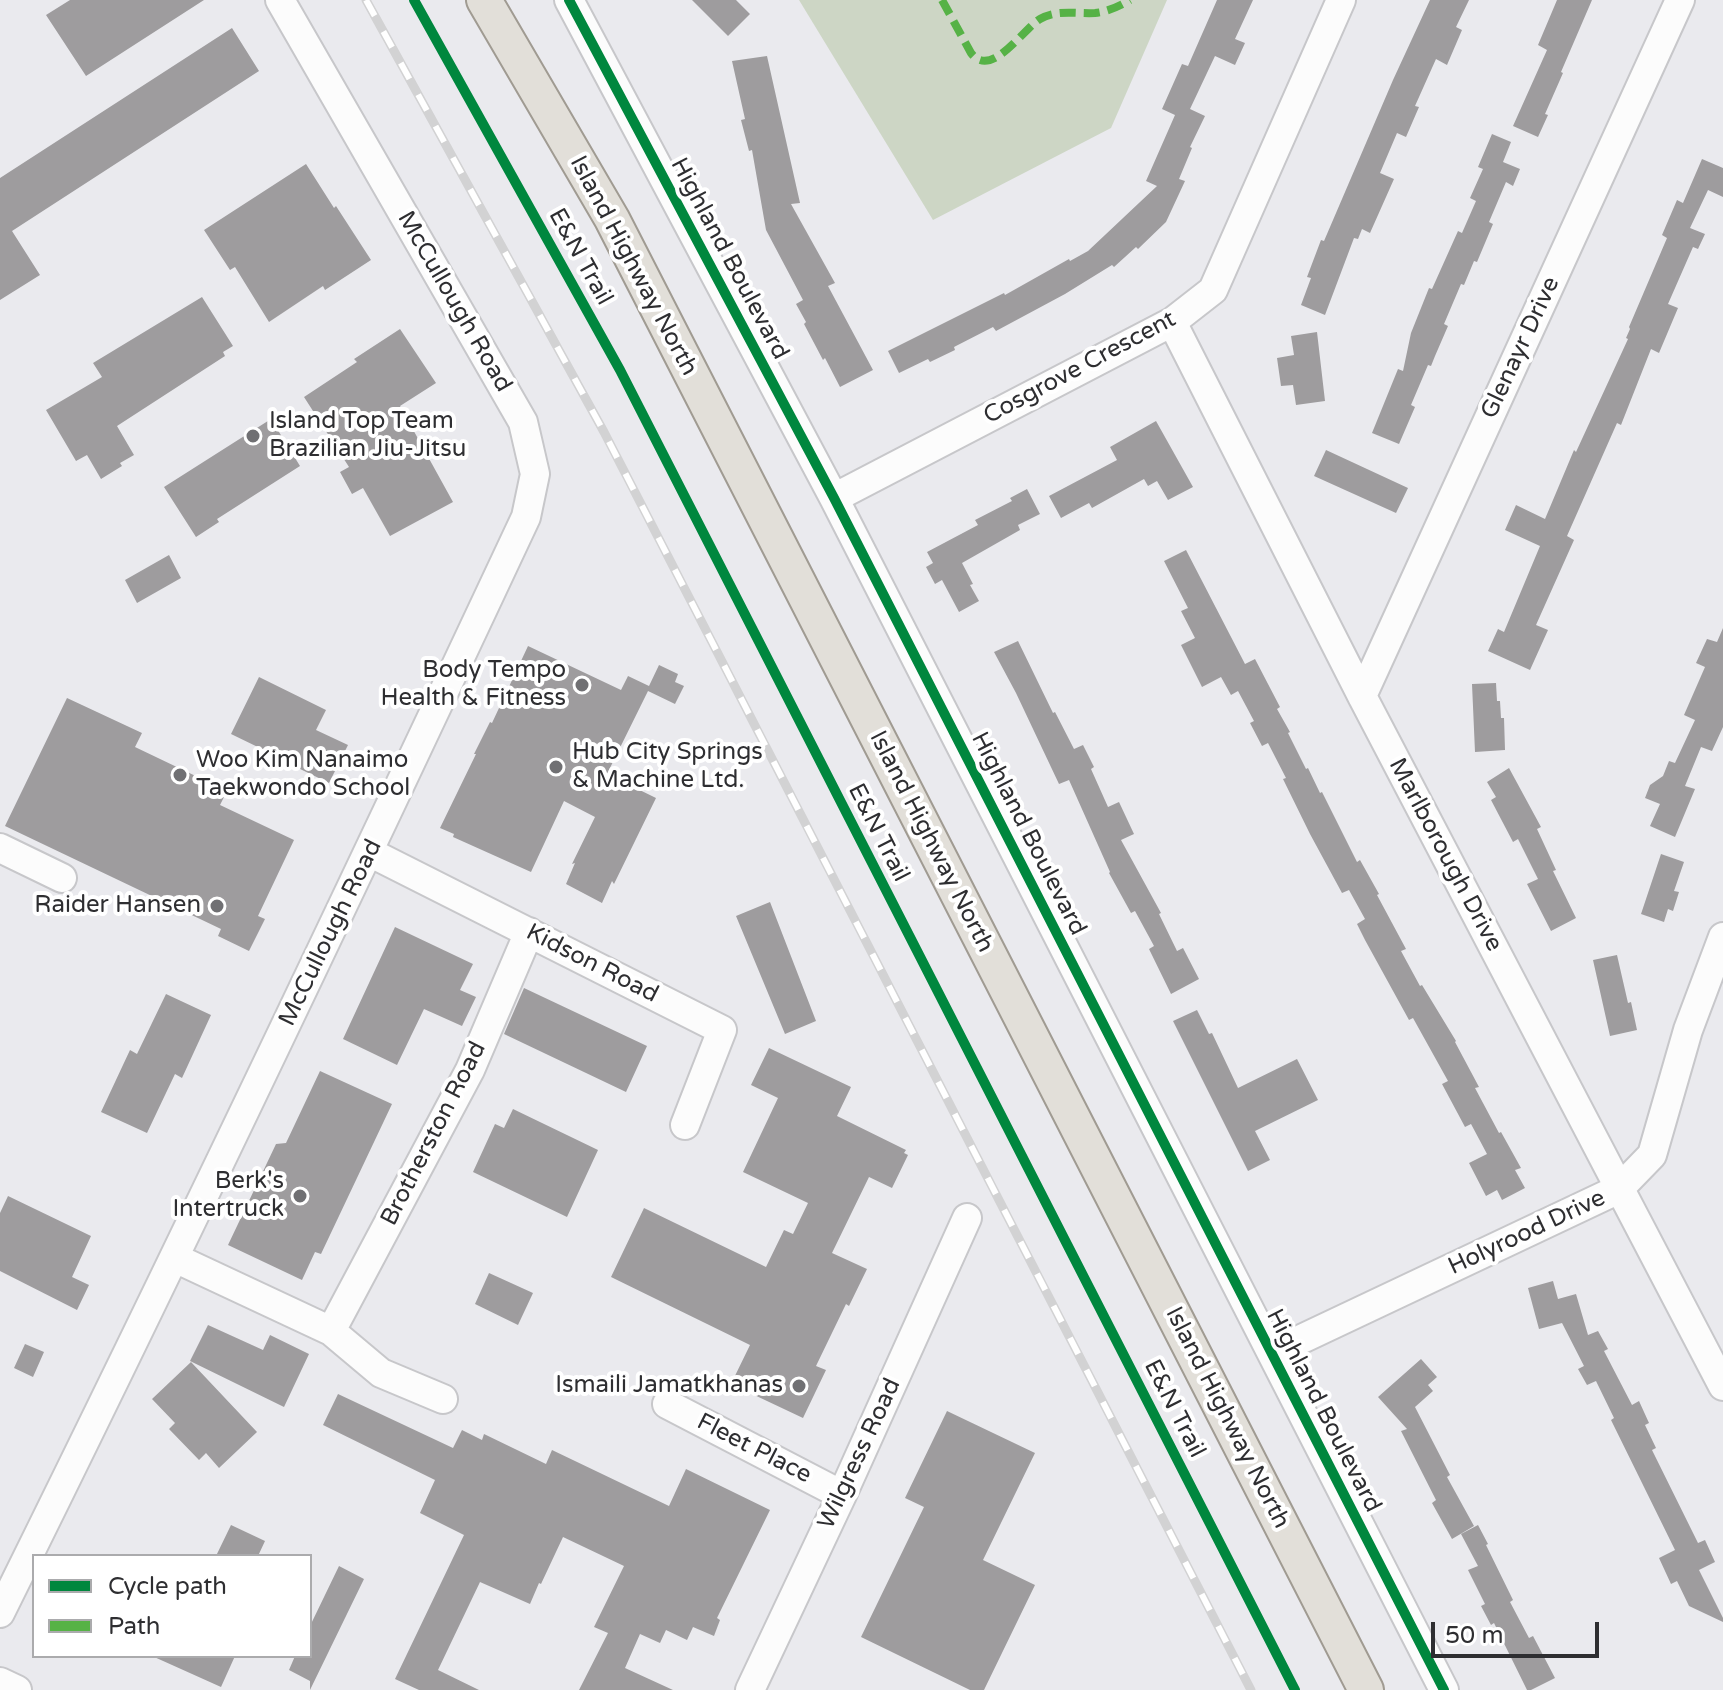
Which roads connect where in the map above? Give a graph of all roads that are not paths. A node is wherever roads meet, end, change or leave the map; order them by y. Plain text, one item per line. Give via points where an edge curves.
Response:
1 (280, 0) edge
2 (484, 0) edge
3 (569, 0) edge
4 (1341, 0) edge
5 (1680, 0) edge
6 (1172, 322) junction
7 (834, 498) junction
8 (1362, 696) junction
9 (0, 848) edge
10 (369, 852) junction
11 (62, 878) dead end
12 (529, 932) junction
13 (1723, 937) edge
14 (685, 1125) dead end
15 (1619, 1189) junction
16 (967, 1218) dead end
17 (175, 1258) junction
18 (331, 1331) junction
19 (1272, 1353) junction
20 (1723, 1386) edge
21 (443, 1399) dead end
22 (667, 1404) dead end
23 (842, 1495) junction
24 (0, 1613) edge
25 (0, 1682) edge
26 (17, 1690) edge
27 (750, 1690) edge
28 (1366, 1690) edge
29 (1444, 1690) edge

1 - 10 street, McCullough Road via 523,422 535,474 526,517
2 - 28 main road, Island Highway North via 612,219
3 - 7 street, Highland Boulevard
4 - 6 street, Cosgrove Crescent via 1213,290
5 - 8 street, Glenayr Drive
6 - 7 street, Cosgrove Crescent
6 - 8 street, Marlborough Drive
7 - 19 street, Highland Boulevard
8 - 15 street, Marlborough Drive
9 - 11 street
10 - 12 street, Kidson Road
10 - 17 street, McCullough Road
12 - 14 street, Kidson Road via 722,1030
12 - 18 street, Brotherston Road via 470,1070
13 - 15 street, Holyrood Drive via 1688,1030 1652,1155
15 - 19 street, Holyrood Drive
15 - 20 street, Marlborough Drive
16 - 23 street, Wilgress Road
17 - 18 street
17 - 24 street, McCullough Road
18 - 21 street via 381,1373
19 - 29 street, Highland Boulevard
22 - 23 street, Fleet Place
23 - 27 street, Wilgress Road
25 - 26 street

